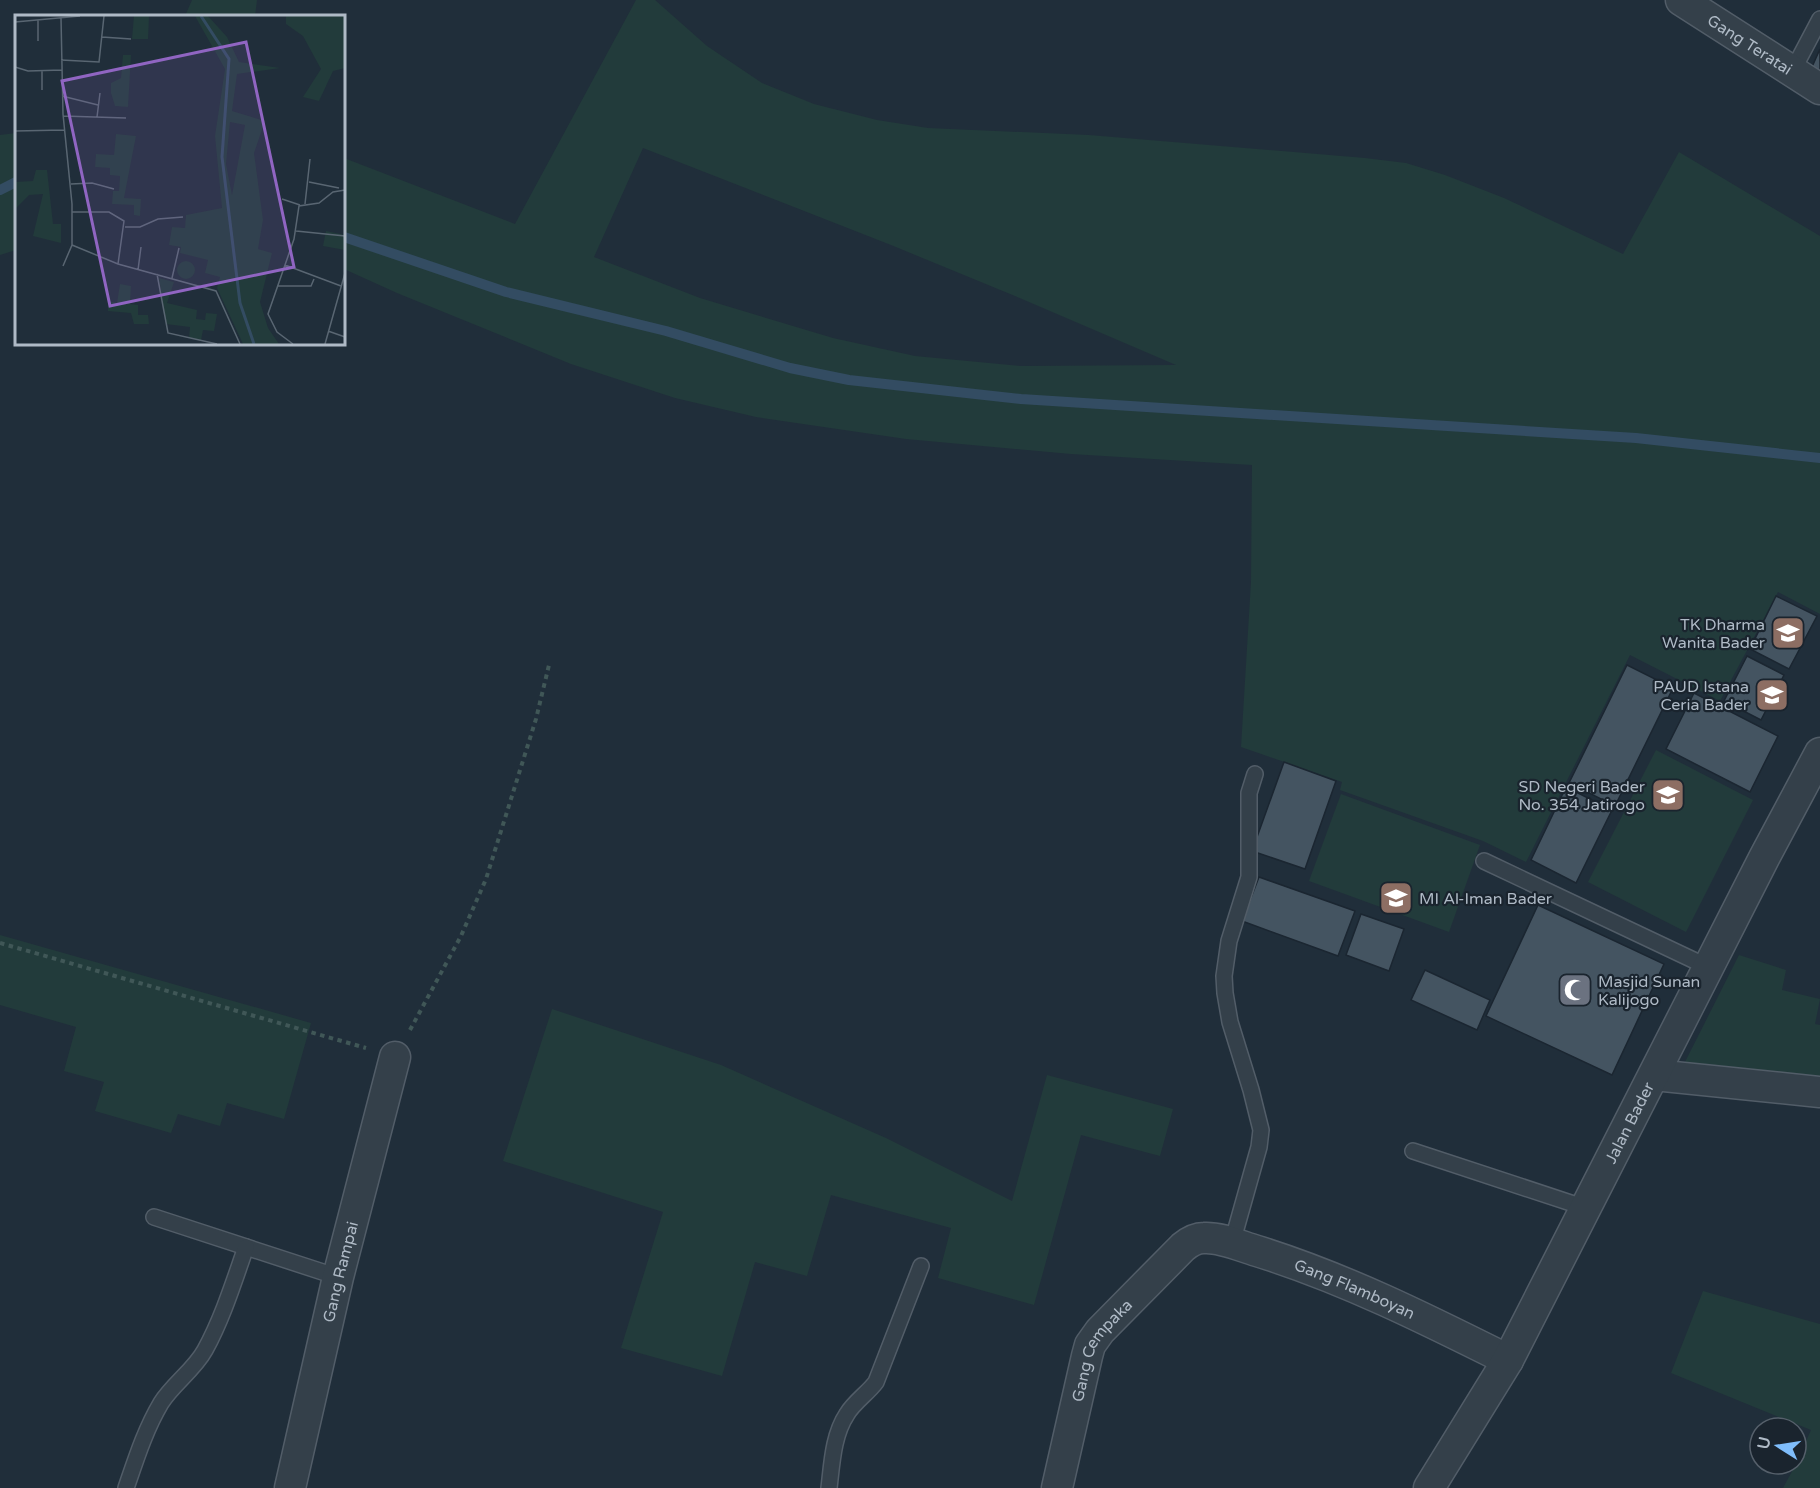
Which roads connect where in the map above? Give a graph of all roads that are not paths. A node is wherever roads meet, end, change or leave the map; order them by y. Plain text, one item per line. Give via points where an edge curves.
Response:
1 (1681, 0) edge
2 (1820, 19) edge
3 (1792, 72) junction
4 (1820, 89) edge
5 (1820, 753) edge
6 (1255, 774) dead end
7 (1484, 861) dead end
8 (1708, 968) junction
9 (395, 1057) road end
10 (1654, 1075) junction
11 (1820, 1092) edge
12 (1413, 1151) dead end
13 (1586, 1208) junction
14 (154, 1217) dead end
15 (1194, 1240) joint
16 (1232, 1243) junction
17 (246, 1247) junction
18 (921, 1266) dead end
19 (338, 1277) junction
20 (1508, 1360) junction
21 (126, 1488) edge
22 (290, 1488) edge
23 (829, 1488) edge
24 (1058, 1488) edge
25 (1429, 1488) edge

1 - 3 street, Gang Teratai
2 - 3 lane
3 - 4 street, Gang Teratai
5 - 8 street, Jalan Bader
6 - 16 lane via 1248,806 1249,877 1228,941 1224,984 1230,1022 1261,1130
7 - 8 lane
8 - 10 street, Jalan Bader
9 - 19 street, Gang Rampai
10 - 11 street
10 - 13 street, Jalan Bader
12 - 13 lane
13 - 20 street, Jalan Bader
14 - 17 lane
15 - 16 street, Gang Flamboyan via 1208,1238
15 - 24 street, Gang Cempaka via 1090,1345
16 - 20 street, Gang Flamboyan via 1382,1298
17 - 19 lane
17 - 21 lane via 204,1352 162,1401
18 - 23 lane via 876,1382 848,1412 840,1428
19 - 22 street, Gang Rampai
20 - 25 street, Jalan Bader

